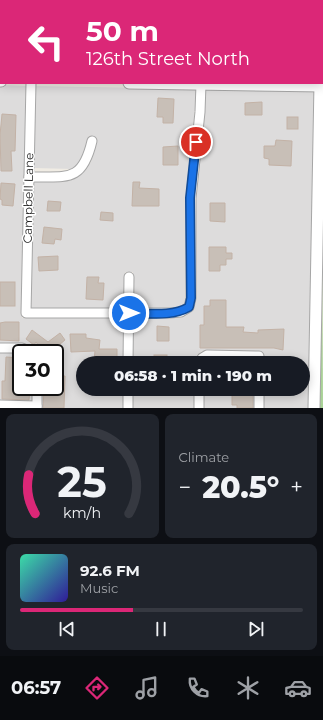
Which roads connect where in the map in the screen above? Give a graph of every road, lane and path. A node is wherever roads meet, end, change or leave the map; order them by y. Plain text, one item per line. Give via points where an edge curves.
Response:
1 (31, 84) edge
2 (201, 84) joint
3 (321, 85) edge
4 (92, 141) dead end
5 (29, 177) junction
6 (129, 277) dead end
7 (129, 313) junction
8 (0, 348) edge
9 (12, 348) edge
10 (128, 356) edge
11 (205, 356) edge
12 (259, 356) edge
13 (37, 396) edge
14 (128, 396) edge
15 (199, 396) edge
16 (259, 396) edge
17 (0, 405) edge
18 (37, 407) edge
19 (128, 408) edge
20 (199, 408) edge
21 (259, 408) edge
22 (314, 408) edge

1 - 5 street, Campbell Lane
2 - 3 street
2 - 7 street via 190,198 189,307 181,312
3 - 22 street
4 - 5 street via 88,159 76,173 69,176
5 - 7 street, Campbell Lane via 26,313
6 - 7 street
7 - 10 street
8 - 9 street
11 - 12 street
13 - 18 street
14 - 19 street
15 - 20 street
16 - 21 street
17 - 18 street

